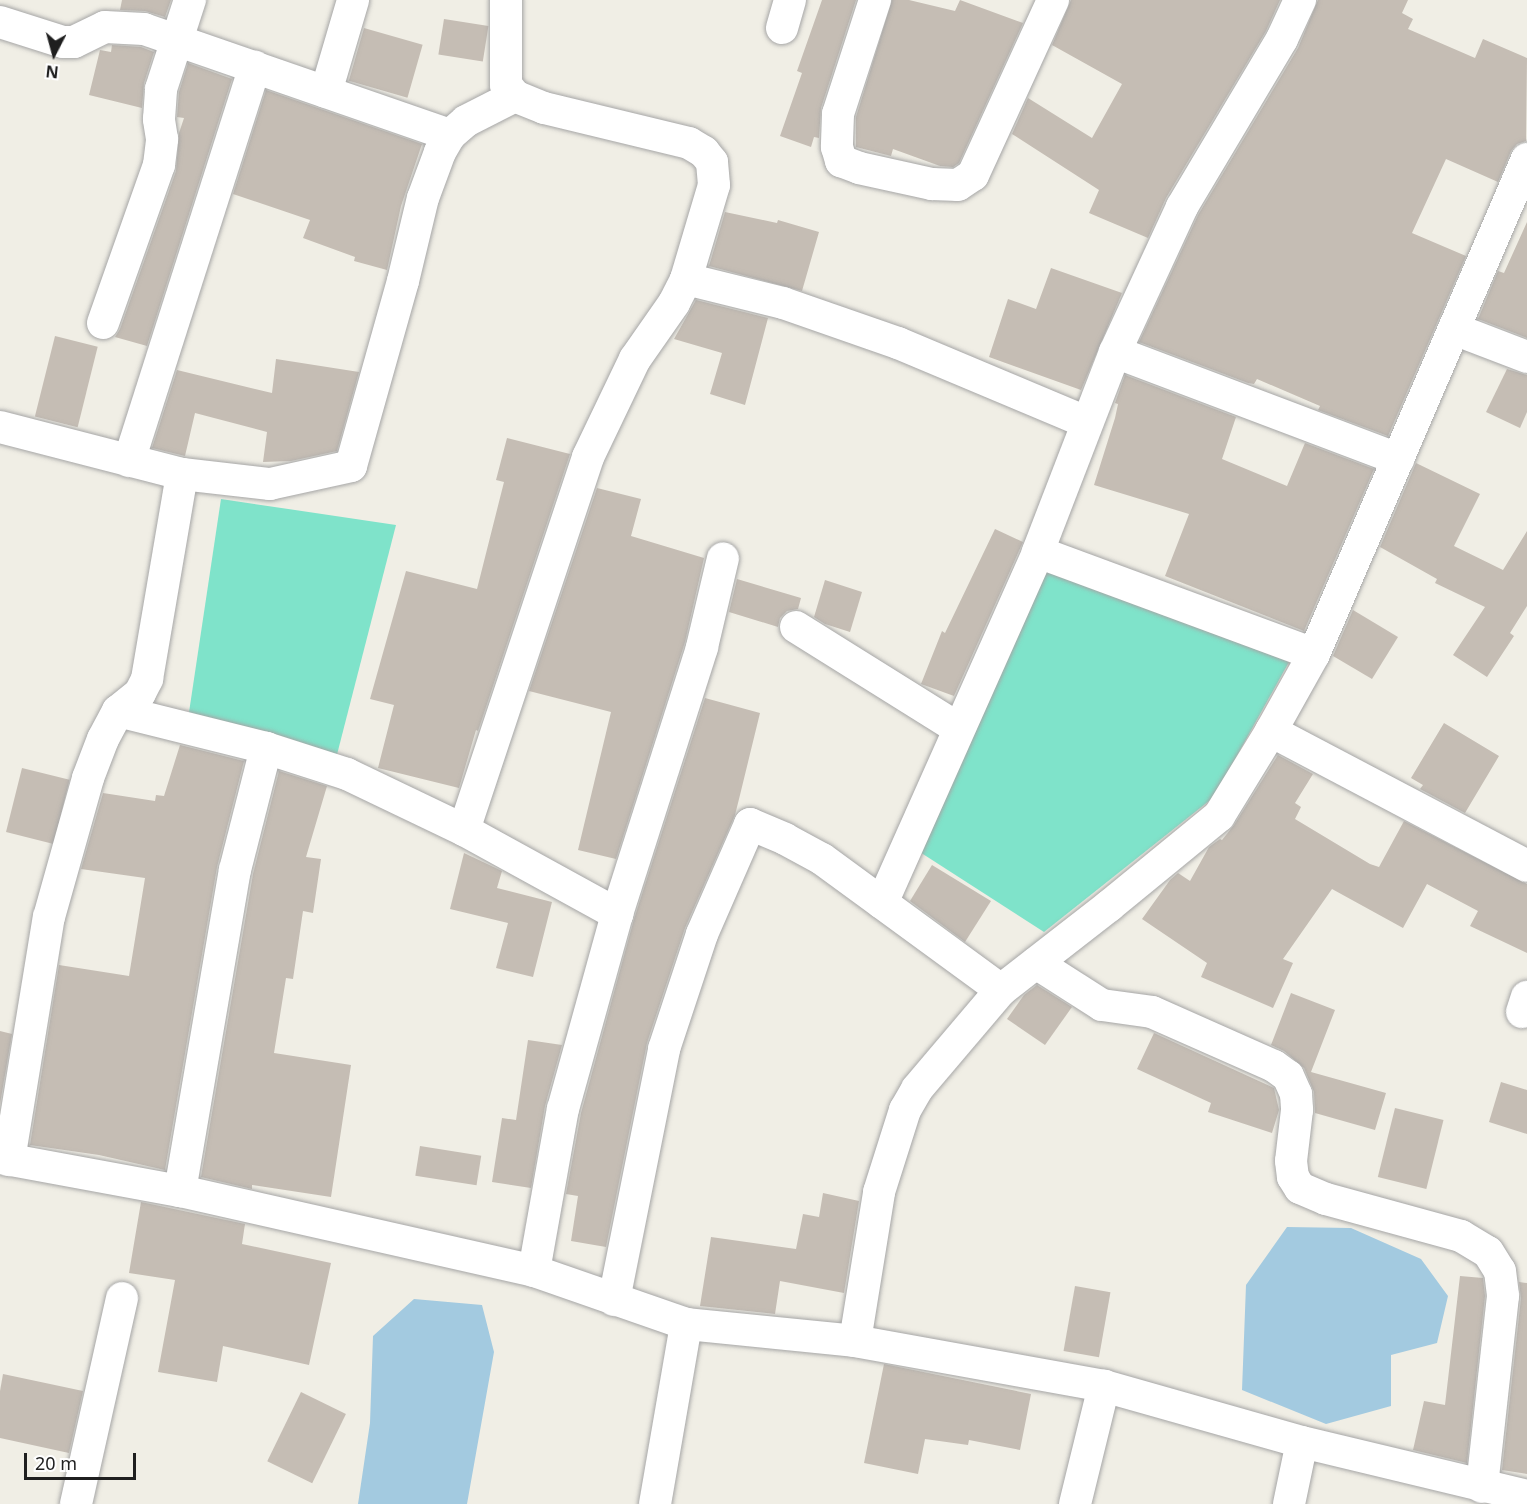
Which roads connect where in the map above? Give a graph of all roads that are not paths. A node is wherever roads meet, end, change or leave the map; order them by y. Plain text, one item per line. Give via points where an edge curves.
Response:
1 (190, 0) edge
2 (353, 0) edge
3 (506, 0) edge
4 (875, 0) edge
5 (1053, 0) edge
6 (1300, 0) edge
7 (0, 22) edge
8 (177, 40) junction
9 (255, 67) junction
10 (326, 92) junction
11 (515, 96) junction
12 (450, 135) junction
13 (1527, 159) edge
14 (686, 279) junction
15 (103, 323) dead end
16 (1454, 329) junction
17 (1115, 352) junction
18 (1527, 357) edge
19 (1086, 422) junction
20 (0, 427) edge
21 (1398, 459) junction
22 (129, 461) junction
23 (182, 474) junction
24 (1038, 552) junction
25 (723, 558) dead end
26 (796, 627) dead end
27 (1314, 654) junction
28 (118, 711) junction
29 (959, 729) junction
30 (1272, 730) junction
31 (266, 748) junction
32 (464, 830) junction
33 (1527, 866) edge
34 (882, 903) junction
35 (617, 914) junction
36 (1036, 963) junction
37 (1001, 990) junction
38 (4, 1159) edge
39 (180, 1191) junction
40 (534, 1271) junction
41 (122, 1298) dead end
42 (614, 1300) junction
43 (686, 1324) junction
44 (855, 1341) junction
45 (1104, 1386) junction
46 (1302, 1442) junction
47 (1482, 1487) junction
48 (1527, 1496) edge
49 (76, 1504) edge
50 (655, 1504) edge
51 (1075, 1504) edge
52 (1289, 1504) edge

1 - 8 street
2 - 10 street
3 - 11 street via 506,85
4 - 5 street via 838,114 837,147 841,161 922,182 958,185 973,175 987,150
6 - 17 street via 1282,39 1182,207
7 - 8 street via 63,42 74,42 105,27 144,29
8 - 9 street
8 - 15 street via 161,89 159,165
9 - 10 street
9 - 22 street
10 - 12 street
11 - 12 street via 466,121
11 - 14 street via 544,108 689,143 704,152 712,162 714,185
12 - 23 street via 423,198 351,466 270,484
13 - 16 street
14 - 19 street via 783,303 887,340
14 - 32 street via 635,359 588,457
16 - 18 street
16 - 21 street
17 - 19 street
17 - 21 street
19 - 24 street
20 - 22 street
21 - 27 street
22 - 23 street
23 - 28 street via 147,679 140,693
24 - 27 street
24 - 29 street
25 - 35 street via 702,647
26 - 29 street
27 - 30 street
28 - 31 street
28 - 38 street via 88,778 49,917
29 - 34 street
30 - 33 street
30 - 36 street via 1219,816
31 - 32 street via 347,774
31 - 39 street via 235,870
32 - 35 street
34 - 37 street
34 - 42 street via 822,859 750,824 702,934 664,1050
35 - 40 street via 563,1109
36 - 37 street
36 - 47 street via 1102,1005 1152,1012 1274,1066 1288,1076 1296,1094 1297,1110 1291,1161 1293,1177 1300,1188 1326,1199 1461,1236 1488,1252 1500,1271 1503,1296
37 - 44 street via 905,1110 879,1192
38 - 39 street
39 - 40 street
40 - 42 street
41 - 49 street
42 - 43 street
43 - 44 street
43 - 50 street
44 - 45 street
45 - 46 street
45 - 51 street
46 - 47 street
46 - 52 street
47 - 48 street

